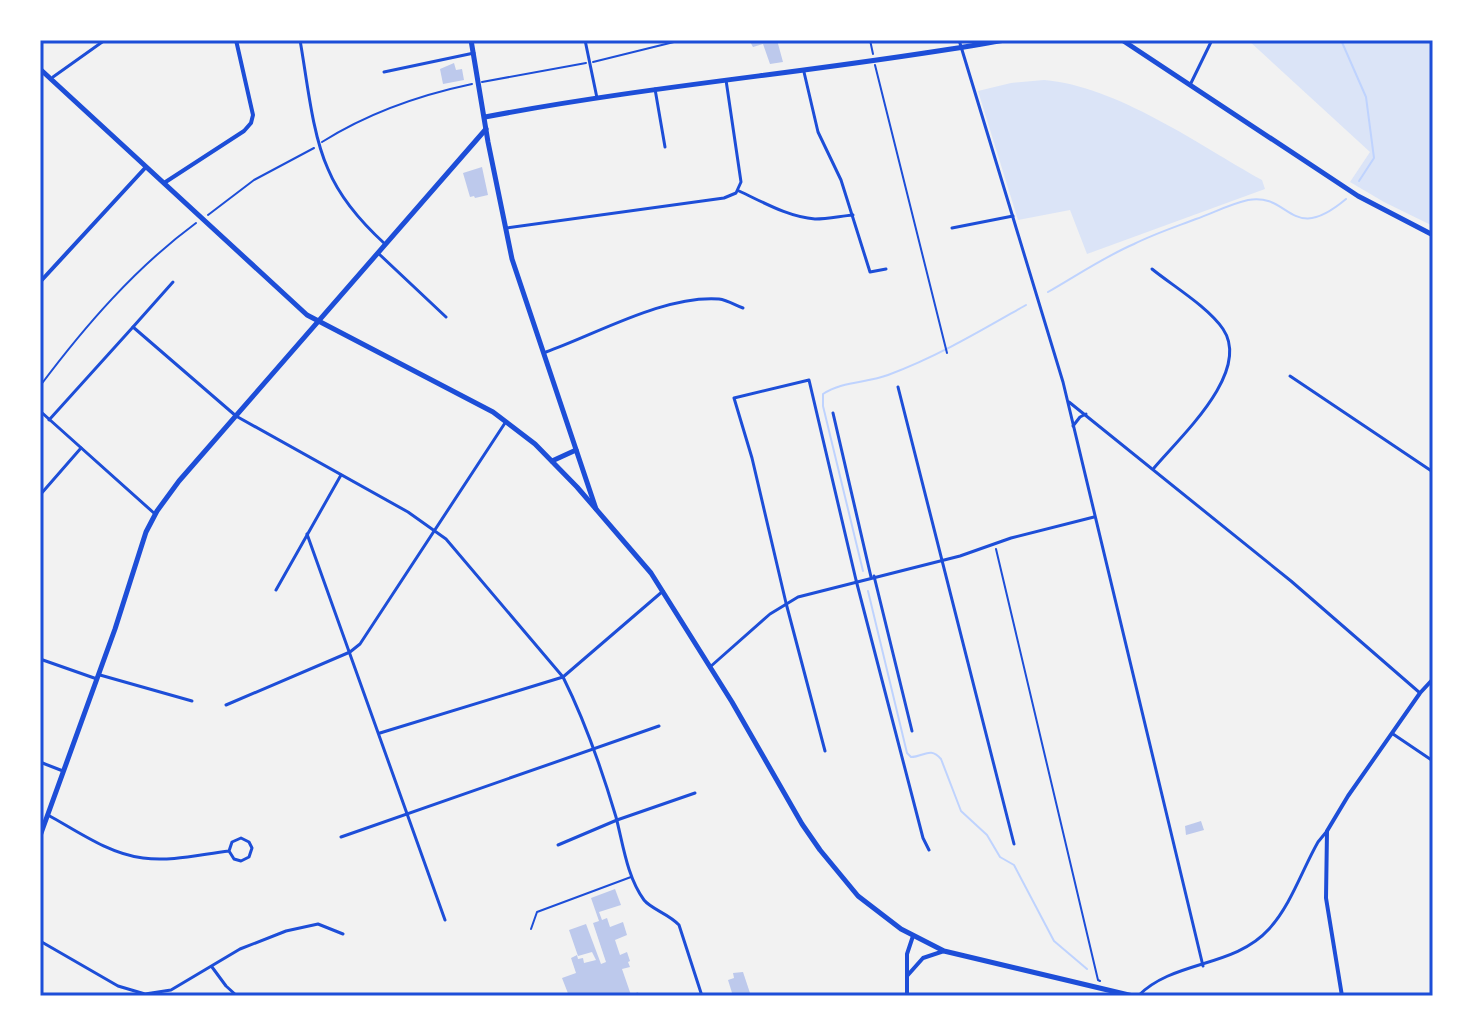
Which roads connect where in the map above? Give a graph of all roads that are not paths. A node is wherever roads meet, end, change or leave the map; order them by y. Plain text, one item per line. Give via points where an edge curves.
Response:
1 (105, 40) edge
2 (236, 40) edge
3 (300, 40) edge
4 (471, 40) edge
5 (585, 40) edge
6 (959, 40) edge
7 (1005, 40) edge
8 (1212, 40) edge
9 (1126, 41) edge
10 (962, 48) junction
11 (474, 53) junction
12 (40, 69) edge
13 (804, 71) junction
14 (384, 72) dead end
15 (50, 79) junction
16 (726, 80) junction
17 (1190, 84) junction
18 (655, 89) junction
19 (597, 98) junction
20 (485, 117) junction
21 (486, 129) junction
22 (665, 147) dead end
23 (146, 167) junction
24 (164, 183) junction
25 (738, 190) junction
26 (853, 215) junction
27 (1013, 216) junction
28 (505, 228) junction
29 (952, 228) dead end
30 (1433, 235) edge
31 (385, 244) junction
32 (377, 253) junction
33 (886, 269) dead end
34 (1152, 269) dead end
35 (40, 282) edge
36 (173, 282) dead end
37 (743, 308) dead end
38 (446, 317) dead end
39 (318, 321) junction
40 (133, 327) junction
41 (543, 354) junction
42 (1290, 376) dead end
43 (898, 387) dead end
44 (1067, 400) junction
45 (40, 411) edge
46 (833, 413) dead end
47 (1086, 414) junction
48 (236, 416) junction
49 (49, 420) junction
50 (506, 421) junction
51 (1073, 426) junction
52 (81, 448) junction
53 (576, 450) junction
54 (552, 461) junction
55 (1154, 468) junction
56 (1433, 472) edge
57 (341, 475) junction
58 (40, 495) edge
59 (597, 510) junction
60 (155, 514) junction
61 (1094, 517) junction
62 (434, 529) junction
63 (307, 534) junction
64 (943, 560) junction
65 (872, 576) junction
66 (856, 580) junction
67 (276, 590) dead end
68 (663, 591) junction
69 (786, 603) junction
70 (350, 652) junction
71 (40, 659) edge
72 (710, 667) junction
73 (98, 677) junction
74 (563, 677) junction
75 (1433, 679) edge
76 (1420, 693) junction
77 (192, 701) dead end
78 (226, 705) dead end
79 (659, 726) dead end
80 (912, 731) dead end
81 (379, 734) junction
82 (1393, 734) junction
83 (592, 749) junction
84 (825, 751) dead end
85 (1433, 761) edge
86 (40, 762) edge
87 (63, 771) junction
88 (695, 793) dead end
89 (408, 814) junction
90 (48, 815) junction
91 (617, 820) junction
92 (1327, 831) junction
93 (40, 836) edge
94 (341, 837) dead end
95 (1014, 844) dead end
96 (558, 845) dead end
97 (929, 850) dead end
98 (229, 851) junction
99 (632, 876) junction
100 (445, 920) dead end
101 (531, 929) dead end
102 (343, 934) dead end
103 (913, 936) junction
104 (40, 941) edge
105 (944, 951) junction
106 (1203, 966) junction
107 (212, 967) junction
108 (906, 978) junction
109 (237, 996) edge
110 (702, 996) edge
111 (907, 996) edge
112 (1135, 996) edge
113 (1342, 996) edge

1 - 15 street
2 - 24 street via 251,123
3 - 31 street via 320,144 334,182
4 - 11 main road
5 - 19 street
6 - 10 street
7 - 10 main road
8 - 17 street
9 - 17 main road
10 - 13 main road
10 - 27 street
11 - 14 street
11 - 20 main road
12 - 15 main road
13 - 16 main road
13 - 26 street via 818,132
15 - 23 main road
16 - 18 main road
16 - 25 street
17 - 30 main road via 1368,202
18 - 19 main road
18 - 22 street
19 - 20 main road
20 - 21 main road
21 - 28 main road
21 - 31 main road
23 - 24 main road
23 - 35 street
24 - 39 main road
25 - 26 street via 789,214 818,219
25 - 28 street via 724,198
26 - 33 street via 870,272
27 - 29 street
27 - 44 street
28 - 41 main road
31 - 32 main road
32 - 38 street
32 - 39 main road
34 - 55 street via 1222,328 1230,353 1220,389
36 - 40 street
37 - 41 street via 722,299 683,303
39 - 48 main road
39 - 50 main road
40 - 48 street
40 - 49 street
41 - 53 main road
42 - 56 street
43 - 64 street
44 - 47 street
44 - 51 street
45 - 49 street
46 - 65 street
47 - 51 street
47 - 55 street
48 - 57 street
48 - 60 main road
49 - 52 street
50 - 54 main road
50 - 62 street
51 - 61 street
52 - 58 street
52 - 60 street
53 - 54 main road
53 - 59 main road
54 - 59 main road
55 - 76 street
57 - 62 street
57 - 63 street
59 - 68 main road
60 - 73 main road
61 - 64 street
61 - 106 street
62 - 70 street via 371,632
62 - 74 street
63 - 67 street
63 - 70 street
64 - 65 street
64 - 95 street
65 - 66 street
65 - 80 street
66 - 69 street
66 - 69 street via 809,380 734,398
66 - 97 street
68 - 72 main road
68 - 74 street
69 - 72 street
69 - 84 street
70 - 78 street
70 - 81 street
71 - 73 street
72 - 103 main road via 820,850 858,896
73 - 77 street
73 - 87 main road
74 - 81 street
74 - 83 street
75 - 76 street
76 - 82 street
79 - 83 street
81 - 89 street
82 - 85 street
82 - 92 street
83 - 89 street
83 - 91 street
86 - 87 street
87 - 90 main road
88 - 91 street
89 - 94 street
89 - 100 street
90 - 93 main road
90 - 98 street via 132,856 157,859
91 - 96 street
91 - 99 street
92 - 106 street via 1268,931
92 - 113 street via 1326,898
98 - 98 street via 241,838 252,848 244,861
99 - 101 lane via 537,912
99 - 110 street via 644,900 679,925
102 - 107 street via 318,924 298,927 263,938
103 - 105 main road
103 - 108 street
104 - 107 street via 137,993 171,990
105 - 108 street via 923,958
105 - 112 main road
106 - 112 street via 1174,974
107 - 109 street
108 - 111 street

